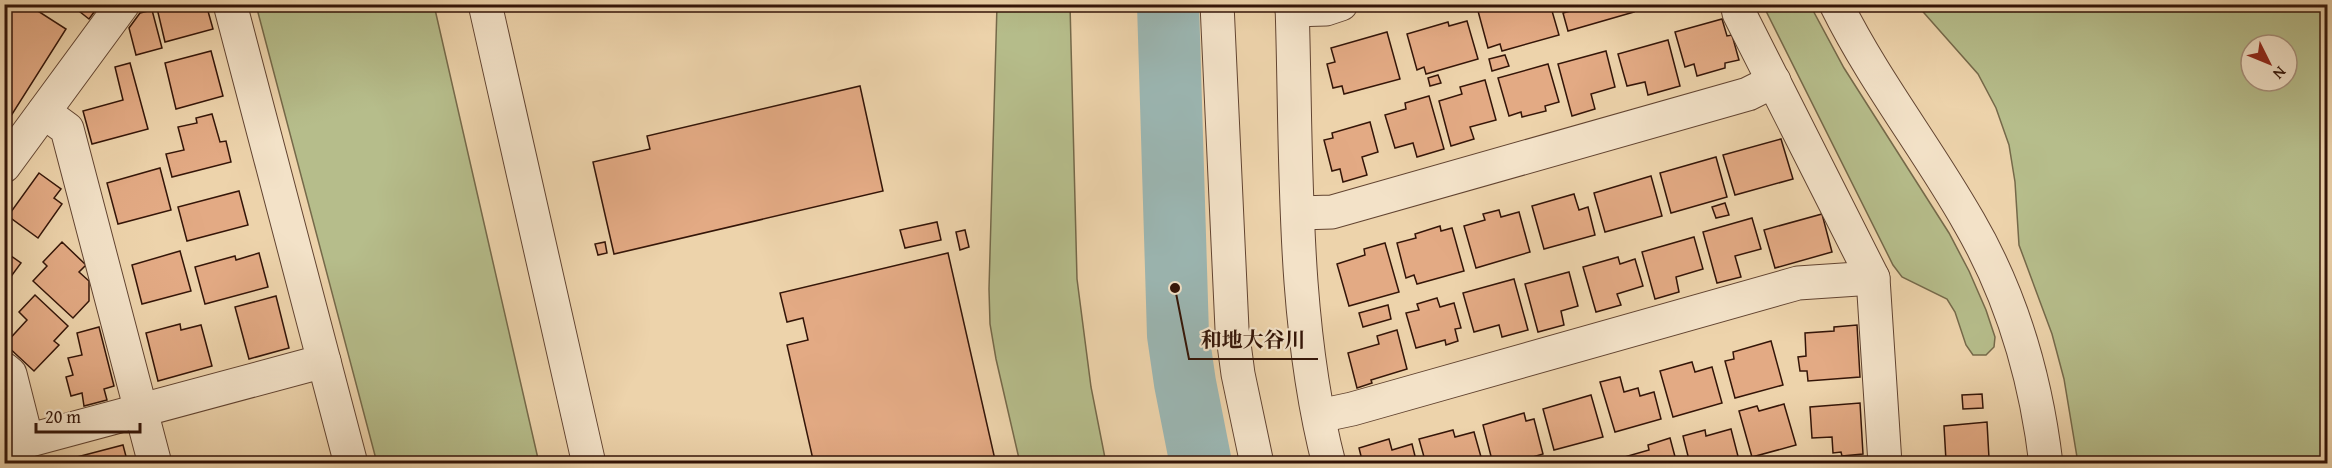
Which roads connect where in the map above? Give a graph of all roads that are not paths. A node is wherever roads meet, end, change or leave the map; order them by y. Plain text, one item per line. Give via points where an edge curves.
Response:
1 (123, 4) edge
2 (230, 4) edge
3 (485, 4) edge
4 (1217, 4) edge
5 (1341, 4) edge
6 (1737, 4) edge
7 (1836, 4) edge
8 (1292, 7) edge
9 (1774, 81) junction
10 (44, 112) junction
11 (4, 166) edge
12 (1299, 213) junction
13 (1873, 278) junction
14 (324, 361) junction
15 (4, 369) edge
16 (141, 410) junction
17 (1319, 416) junction
18 (16, 444) edge
19 (155, 464) edge
20 (351, 464) edge
21 (589, 464) edge
22 (1257, 464) edge
23 (1329, 464) edge
24 (1885, 464) edge
25 (2046, 464) edge

1 - 10 street
2 - 14 street
3 - 21 street
4 - 22 street via 1232,329
5 - 8 street via 1326,9
6 - 9 street
7 - 25 street via 1990,261 2022,343 2038,407
8 - 12 street
9 - 12 street via 1748,94 1332,212
9 - 13 street
10 - 11 street
10 - 16 street via 67,129
12 - 17 street via 1304,315
13 - 17 street via 1798,283 1352,410
13 - 24 street
14 - 16 street
14 - 20 street
15 - 18 street via 10,374
16 - 18 street
16 - 19 street
17 - 23 street

